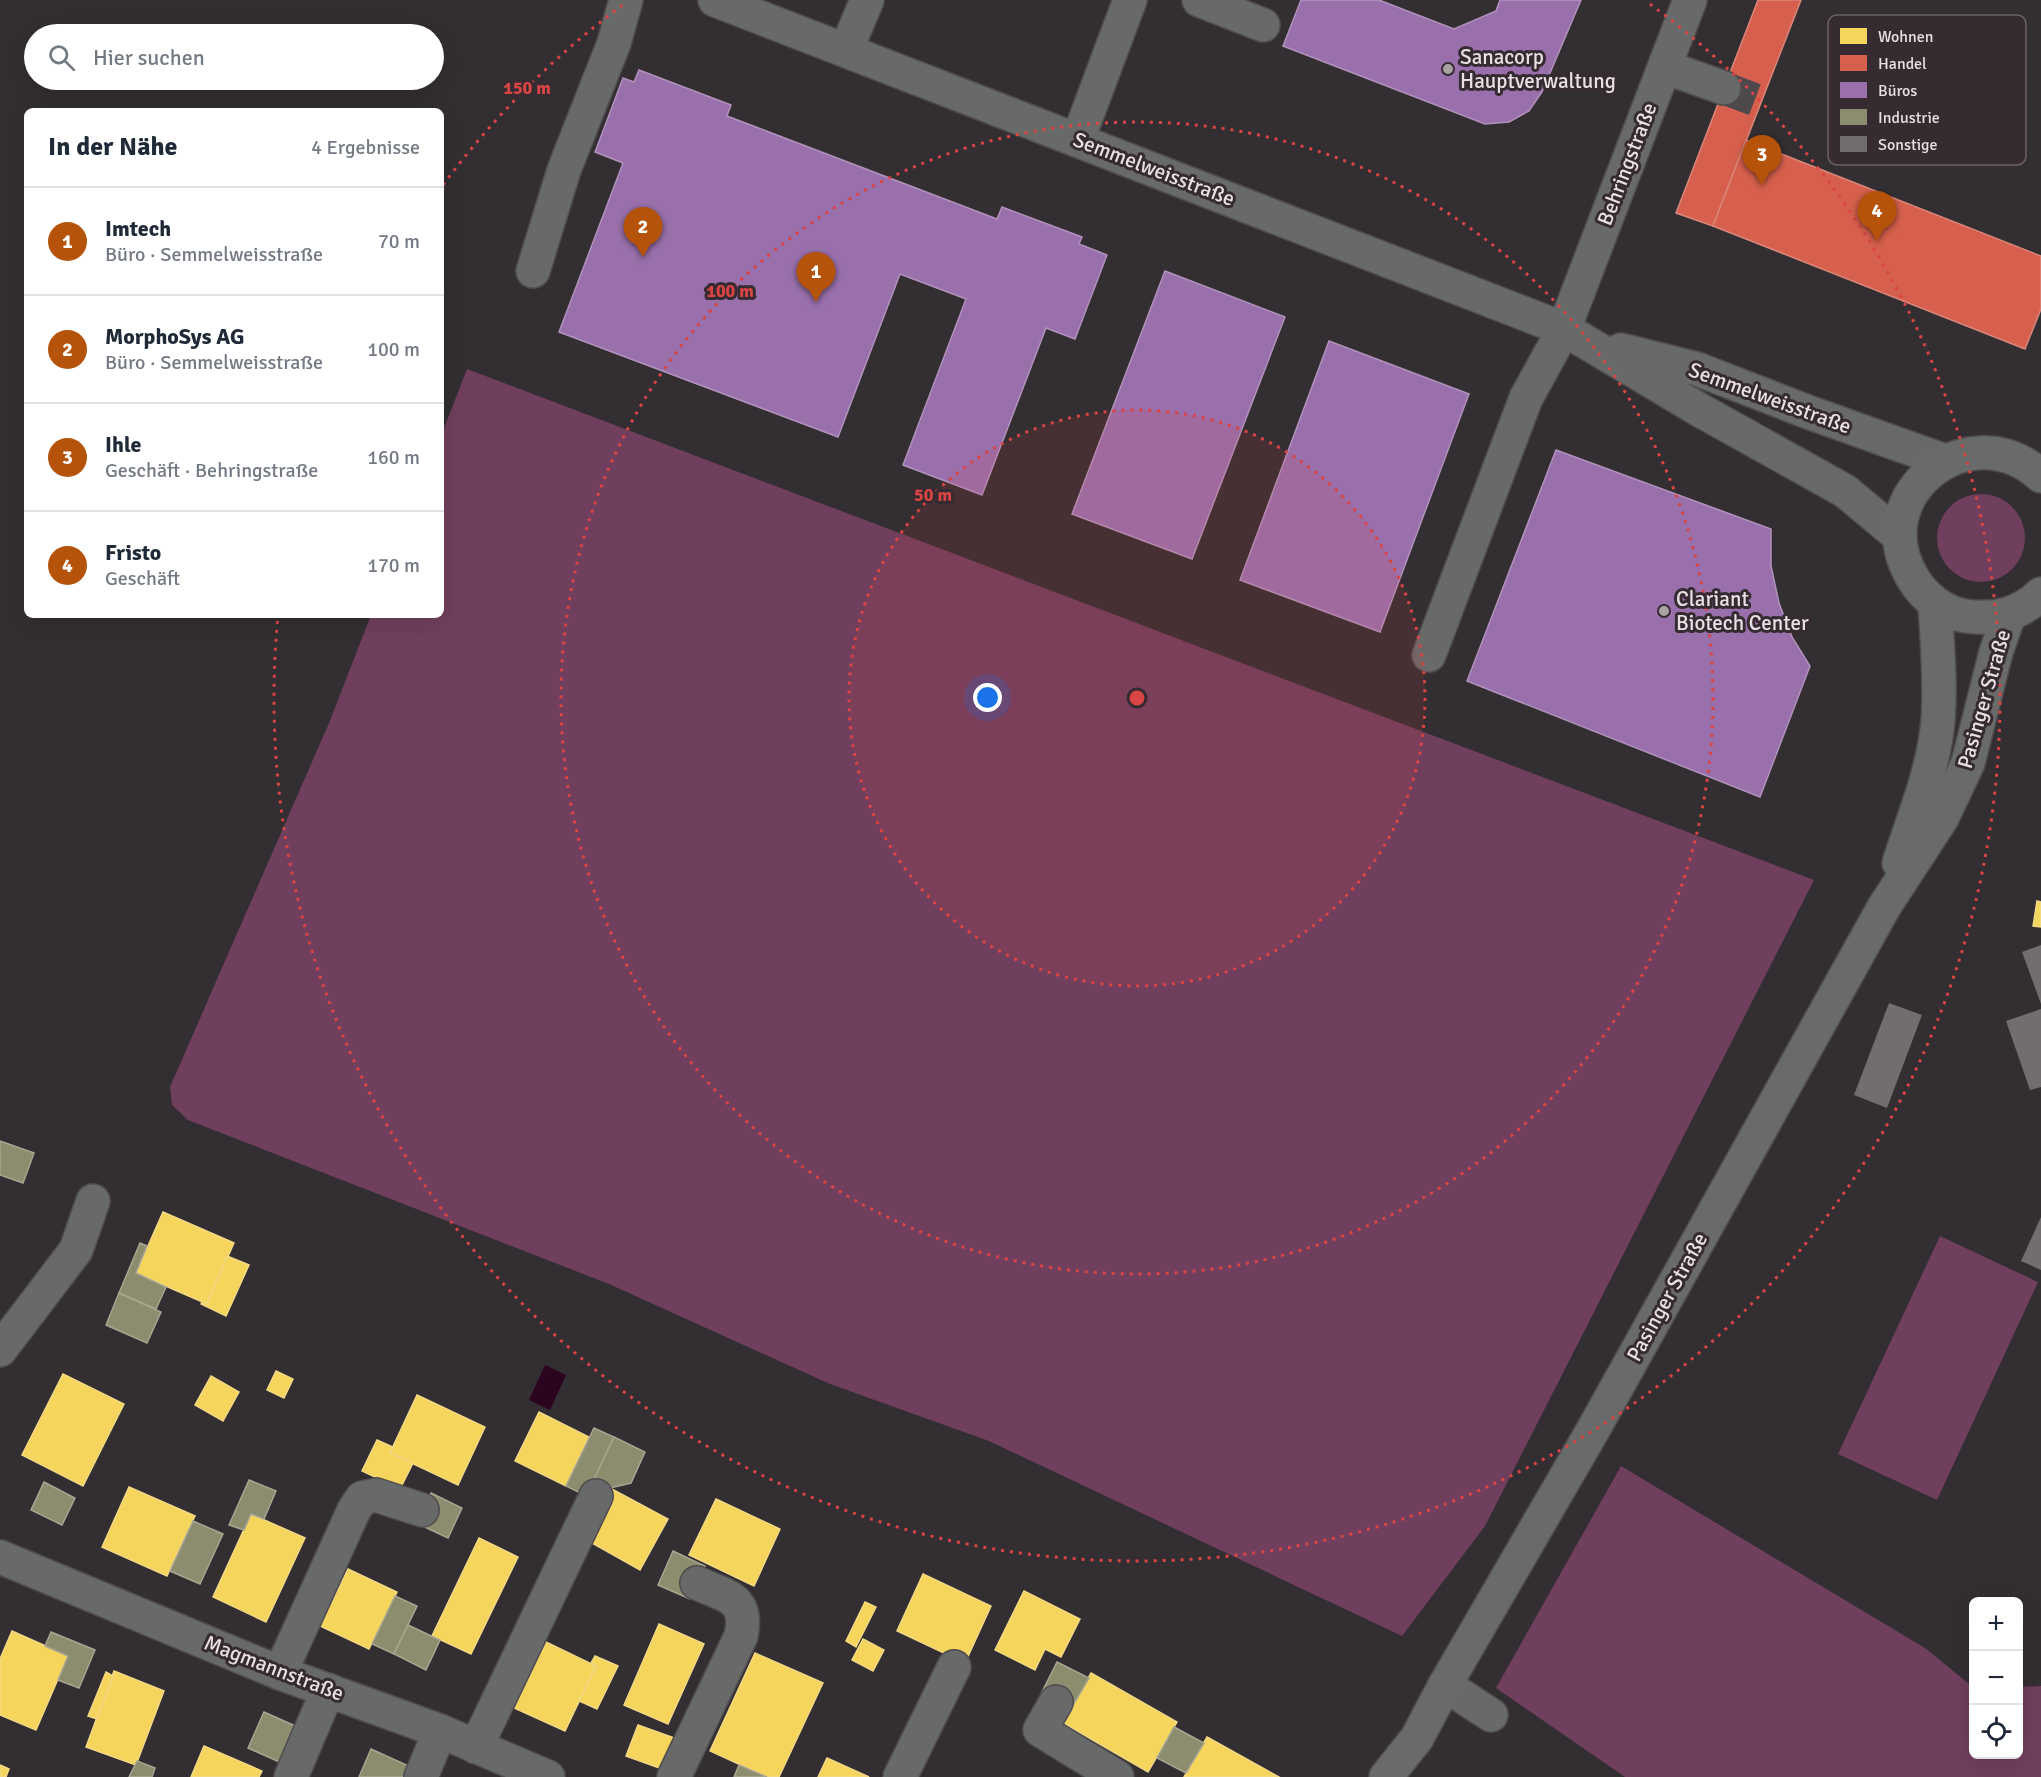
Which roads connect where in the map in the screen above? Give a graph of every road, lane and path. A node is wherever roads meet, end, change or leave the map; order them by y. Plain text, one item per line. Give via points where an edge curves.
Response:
1 (626, 0) edge
2 (716, 0) edge
3 (867, 0) edge
4 (1130, 0) edge
5 (1199, 0) edge
6 (1690, 0) edge
7 (1263, 25) dead end
8 (846, 50) junction
9 (1665, 67) junction
10 (1724, 88) tunnel mouth
11 (1077, 139) junction
12 (533, 271) dead end
13 (1578, 336) junction
14 (1945, 461) junction
15 (2038, 468) edge
16 (1899, 536) junction
17 (2041, 594) edge
18 (1935, 603) junction
19 (2009, 615) junction
20 (1429, 655) dead end
21 (1884, 907) junction
22 (93, 1201) dead end
23 (0, 1350) edge
24 (586, 1493) dead end
25 (422, 1510) dead end
26 (0, 1557) edge
27 (697, 1583) dead end
28 (954, 1667) dead end
29 (280, 1673) junction
30 (1445, 1685) junction
31 (328, 1690) junction
32 (1056, 1702) dead end
33 (1491, 1715) dead end
34 (460, 1740) junction
35 (291, 1777) edge
36 (421, 1777) edge
37 (548, 1777) edge
38 (674, 1777) edge
39 (900, 1777) edge
40 (1117, 1777) edge
41 (1386, 1777) edge

1 - 12 street via 614,43 564,170
2 - 8 street, Semmelweisstraße
3 - 8 street
4 - 11 street
5 - 7 street
6 - 9 street, Behringstraße
8 - 11 street, Semmelweisstraße
9 - 10 street
9 - 13 street, Behringstraße
11 - 13 street, Semmelweisstraße
13 - 14 street, Semmelweisstraße via 1697,369
13 - 16 street, Semmelweisstraße via 1845,491
13 - 20 street, Behringstraße via 1526,398
14 - 15 main road via 1989,452 2011,456
14 - 16 main road via 1928,472 1915,488 1905,506
16 - 18 main road via 1907,569
17 - 19 main road
18 - 19 main road via 1959,615
18 - 21 main road, Pasinger Straße via 1938,721 1930,770
19 - 21 main road, Pasinger Straße via 1968,763 1942,818
21 - 30 main road, Pasinger Straße via 1593,1430
22 - 23 street via 76,1250
24 - 34 street
25 - 29 street via 376,1495 362,1498
26 - 29 street, Magmannstraße
27 - 38 street via 735,1600 744,1621 741,1636
28 - 39 street
29 - 31 street, Magmannstraße
30 - 33 street
30 - 41 main road, Pasinger Straße via 1418,1738
31 - 34 street, Magmannstraße
31 - 35 street
32 - 40 street via 1040,1730
34 - 36 street
34 - 37 street, Magmannstraße

